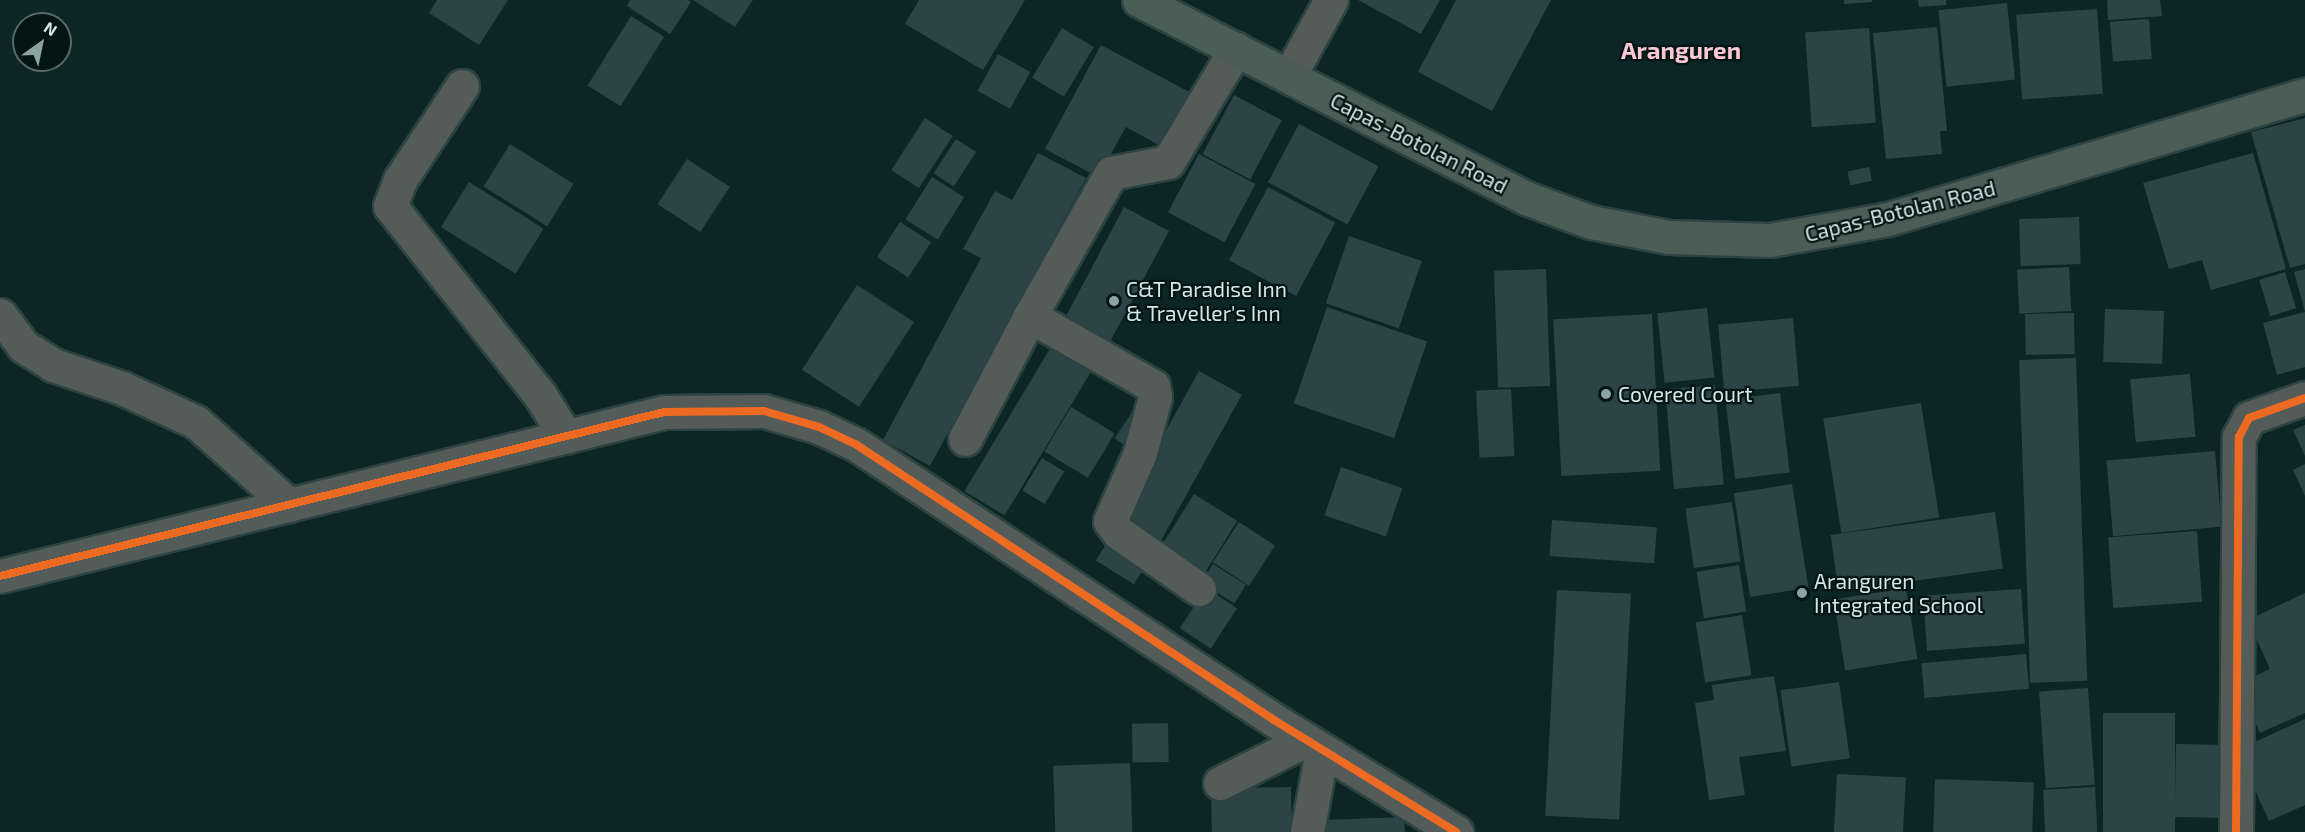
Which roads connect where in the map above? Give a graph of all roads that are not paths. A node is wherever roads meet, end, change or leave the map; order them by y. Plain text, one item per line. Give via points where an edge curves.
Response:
1 (1139, 0) edge
2 (1331, 0) edge
3 (1236, 49) junction
4 (1289, 76) junction
5 (462, 86) dead end
6 (2305, 95) edge
7 (0, 315) edge
8 (1030, 316) junction
9 (2305, 398) edge
10 (566, 437) junction
11 (965, 439) dead end
12 (289, 505) junction
13 (0, 576) edge
14 (1199, 589) dead end
15 (1314, 745) junction
16 (1220, 783) dead end
17 (1415, 821) edge
18 (1306, 832) edge
19 (1456, 832) edge
20 (2236, 832) edge

1 - 3 main road, Capas-Botolan Road
2 - 4 street
3 - 4 main road, Capas-Botolan Road
3 - 8 street via 1168,162 1111,173
4 - 6 main road, Capas-Botolan Road via 1558,212 1630,231 1718,241 1770,240 1888,219
5 - 10 street via 400,180 390,206 540,395
7 - 12 street via 23,346 53,365 122,388 196,422
8 - 11 street
8 - 14 street via 1153,386 1155,397 1140,453 1110,521 1119,533
9 - 20 street via 2249,418 2239,437
10 - 12 street
10 - 15 street via 664,412 709,407 764,411 819,427 922,486
12 - 13 street
15 - 16 street
15 - 17 street
15 - 18 street
17 - 19 street

